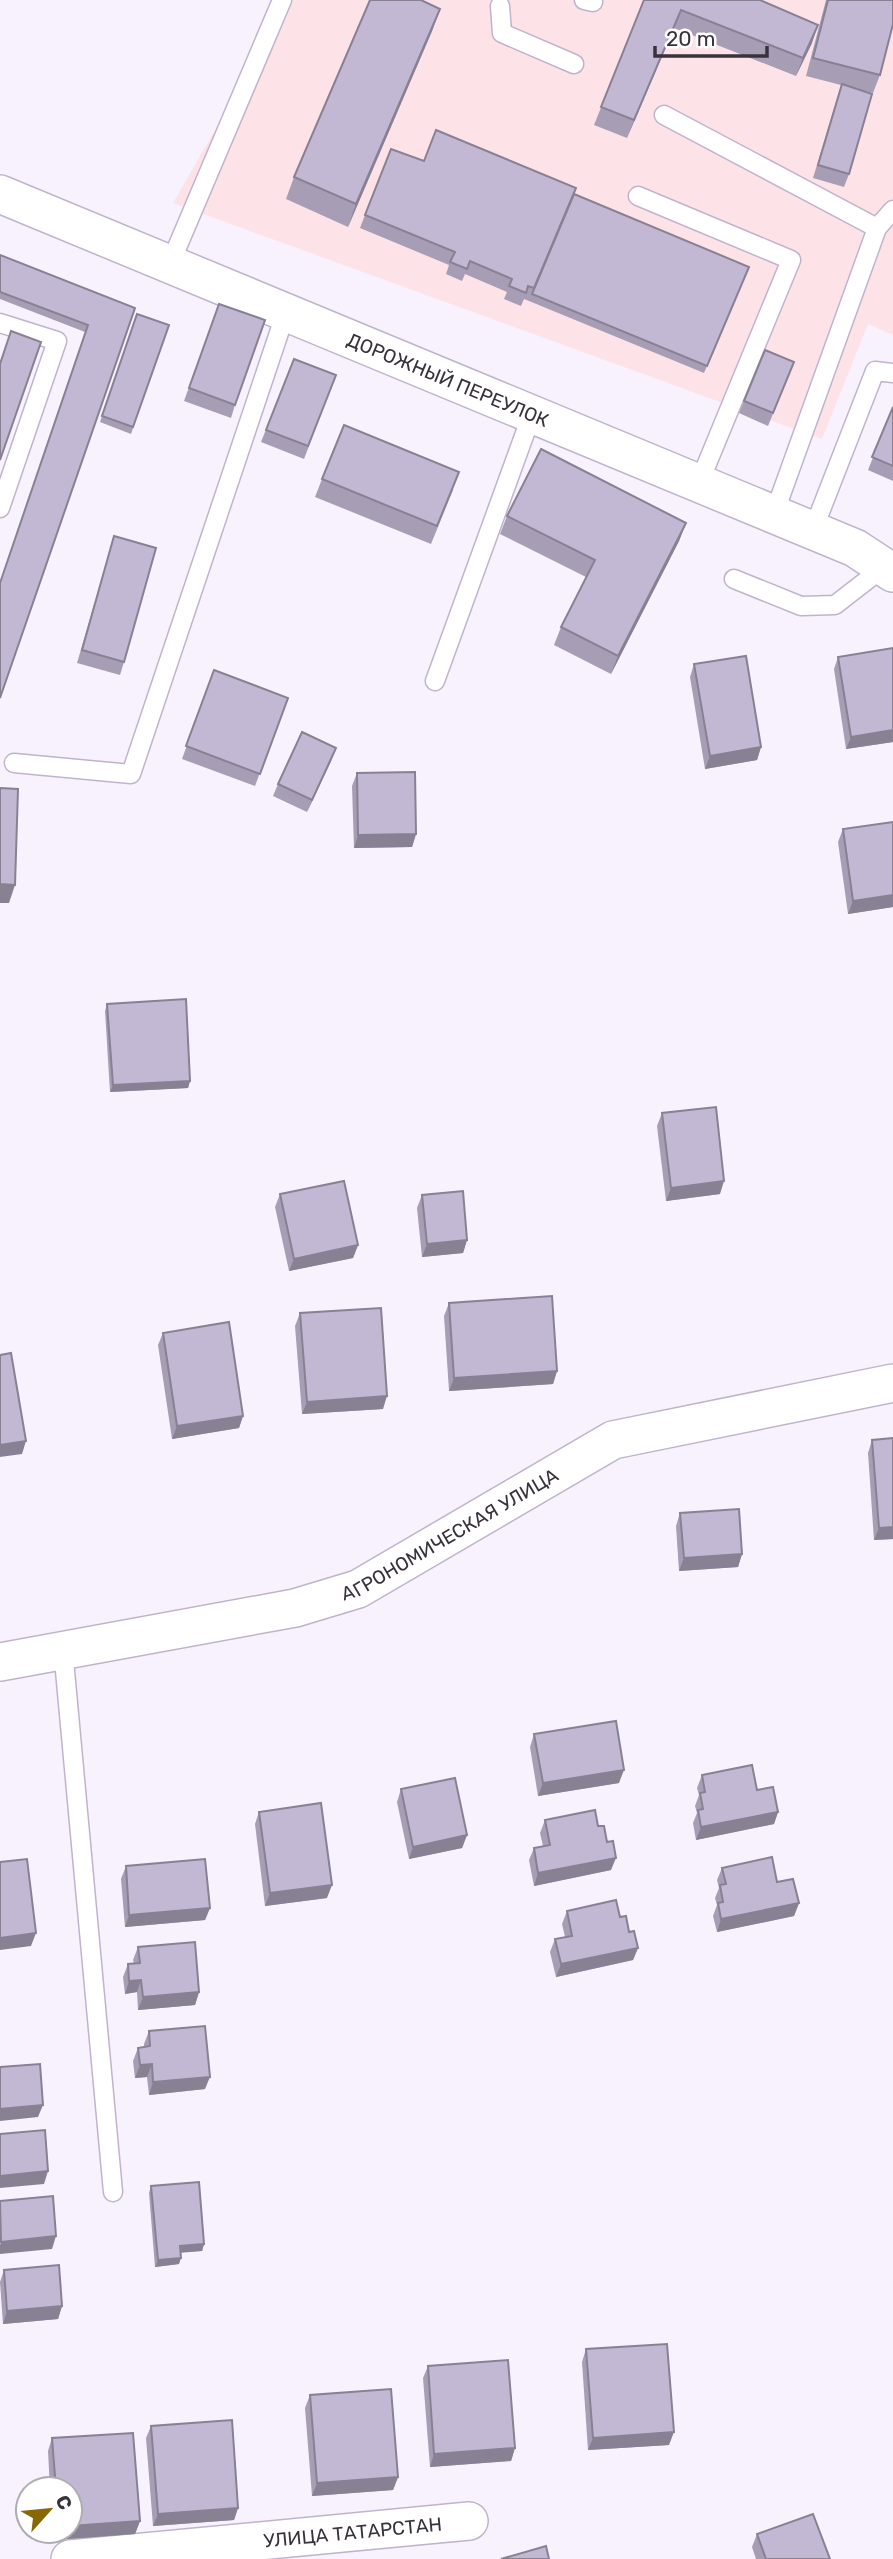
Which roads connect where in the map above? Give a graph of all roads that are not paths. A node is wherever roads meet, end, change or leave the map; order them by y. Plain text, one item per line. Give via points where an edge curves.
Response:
1 (282, 0) edge
2 (497, 2) edge
3 (575, 64) dead end
4 (664, 116) dead end
5 (0, 194) edge
6 (638, 196) dead end
7 (893, 210) edge
8 (877, 228) junction
9 (170, 264) junction
10 (286, 312) junction
11 (0, 323) edge
12 (893, 373) edge
13 (532, 414) junction
14 (699, 484) junction
15 (0, 508) edge
16 (774, 514) junction
17 (813, 530) junction
18 (888, 570) edge
19 (734, 579) dead end
20 (435, 681) dead end
21 (14, 763) dead end
22 (893, 1383) edge
23 (64, 1649) junction
24 (0, 1662) edge
25 (113, 2192) dead end
26 (469, 2521) dead end
27 (70, 2559) edge

1 - 9 lane
2 - 3 lane via 502,33
4 - 8 lane
5 - 9 street, ДОРОЖНЫЙ ПЕРЕУЛОК
6 - 14 lane via 791,260
7 - 8 lane
8 - 16 lane
9 - 10 street, ДОРОЖНЫЙ ПЕРЕУЛОК
10 - 13 street, ДОРОЖНЫЙ ПЕРЕУЛОК
10 - 21 lane via 131,774
11 - 15 lane via 57,341
12 - 17 lane via 875,371
13 - 14 street, ДОРОЖНЫЙ ПЕРЕУЛОК
13 - 20 lane
14 - 16 street, ДОРОЖНЫЙ ПЕРЕУЛОК
16 - 17 street, ДОРОЖНЫЙ ПЕРЕУЛОК
17 - 18 street, ДОРОЖНЫЙ ПЕРЕУЛОК via 855,548
18 - 19 lane via 835,605 801,606
22 - 23 street, АГРОНОМИЧЕСКАЯ УЛИЦА via 612,1440 358,1589 295,1608
23 - 24 street, АГРОНОМИЧЕСКАЯ УЛИЦА
23 - 25 lane
26 - 27 street, УЛИЦА ТАТАРСТАН

